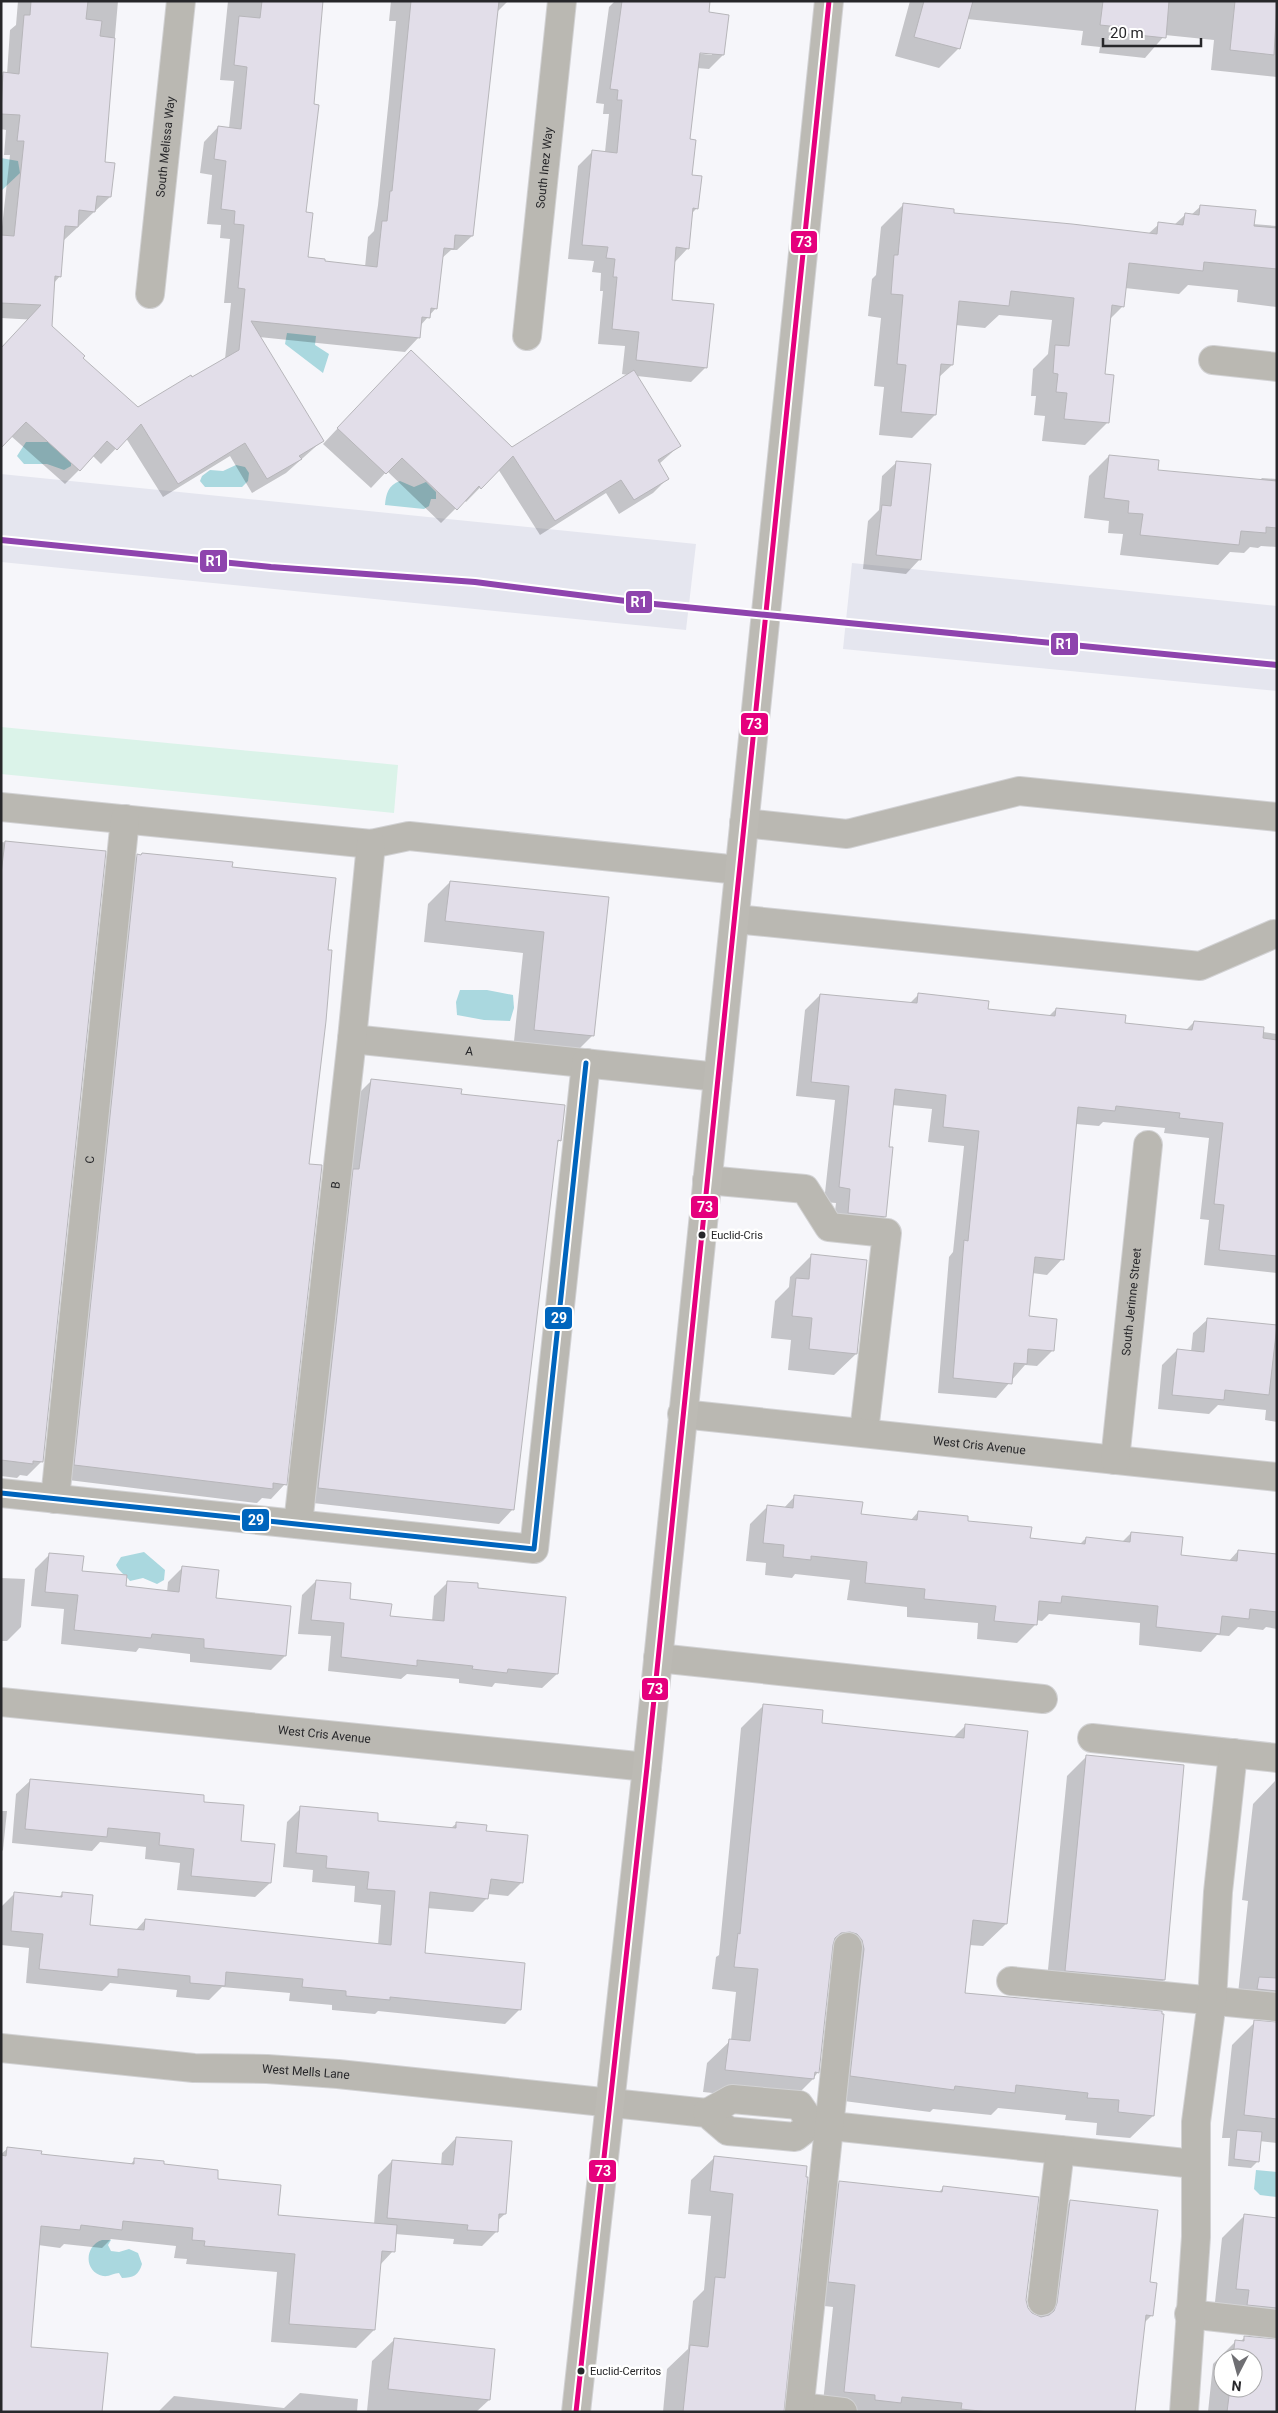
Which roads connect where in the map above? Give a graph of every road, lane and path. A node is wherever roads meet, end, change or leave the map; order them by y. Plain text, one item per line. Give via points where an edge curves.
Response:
1 (181, 1) edge
2 (562, 1) edge
3 (829, 1) edge
4 (150, 294) dead end
5 (527, 336) dead end
6 (1213, 360) dead end
7 (1277, 367) edge
8 (1, 807) edge
9 (1277, 817) edge
10 (125, 819) junction
11 (744, 823) junction
12 (371, 844) junction
13 (739, 870) junction
14 (734, 919) junction
15 (1274, 934) dead end
16 (352, 1039) junction
17 (586, 1063) junction
18 (718, 1077) junction
19 (1148, 1145) dead end
20 (707, 1180) junction
21 (682, 1414) junction
22 (864, 1432) junction
23 (1115, 1460) junction
24 (1277, 1477) edge
25 (1, 1493) edge
26 (55, 1498) junction
27 (298, 1524) junction
28 (658, 1658) junction
29 (1044, 1699) dead end
30 (1, 1702) edge
31 (1092, 1738) dead end
32 (1233, 1753) junction
33 (1277, 1758) edge
34 (647, 1767) junction
35 (848, 1947) dead end
36 (1011, 1981) dead end
37 (1212, 2001) junction
38 (1277, 2007) edge
39 (1, 2048) edge
40 (610, 2102) junction
41 (820, 2125) junction
42 (1060, 2150) junction
43 (1194, 2164) junction
44 (1042, 2301) dead end
45 (1189, 2314) junction
46 (1277, 2324) edge
47 (799, 2409) edge
48 (576, 2412) edge
49 (843, 2412) edge
50 (1184, 2412) edge

1 - 4 street, South Melissa Way
2 - 5 street, South Inez Way
3 - 11 main road
6 - 7 street
8 - 10 street
9 - 11 street via 1019,791 847,834
10 - 12 street
10 - 26 street, C
11 - 13 main road
12 - 13 street via 409,836
12 - 16 street, B
13 - 14 main road
14 - 15 street via 1200,966
14 - 18 main road
16 - 17 street, A
16 - 27 street, B
17 - 18 street, A
17 - 27 street via 534,1550
18 - 20 main road
19 - 23 street, South Jerinne Street
20 - 21 main road
20 - 22 street via 805,1189 829,1227 887,1233
21 - 22 street, West Cris Avenue
21 - 28 main road
22 - 23 street, West Cris Avenue
23 - 24 street, West Cris Avenue
25 - 26 street
26 - 27 street
28 - 29 street
28 - 34 main road
30 - 34 street, West Cris Avenue
31 - 32 street
32 - 33 street
32 - 37 street via 1218,1892
34 - 40 main road
35 - 41 street
36 - 37 street
37 - 38 street
37 - 43 street via 1198,2098
39 - 40 street, West Mells Lane via 194,2068 338,2074
40 - 41 street, West Mells Lane via 707,2113 732,2099 799,2105
40 - 48 main road
41 - 42 street
41 - 47 street
42 - 43 street
42 - 44 street
43 - 45 street via 1196,2237
45 - 46 street
45 - 50 street
47 - 49 street

